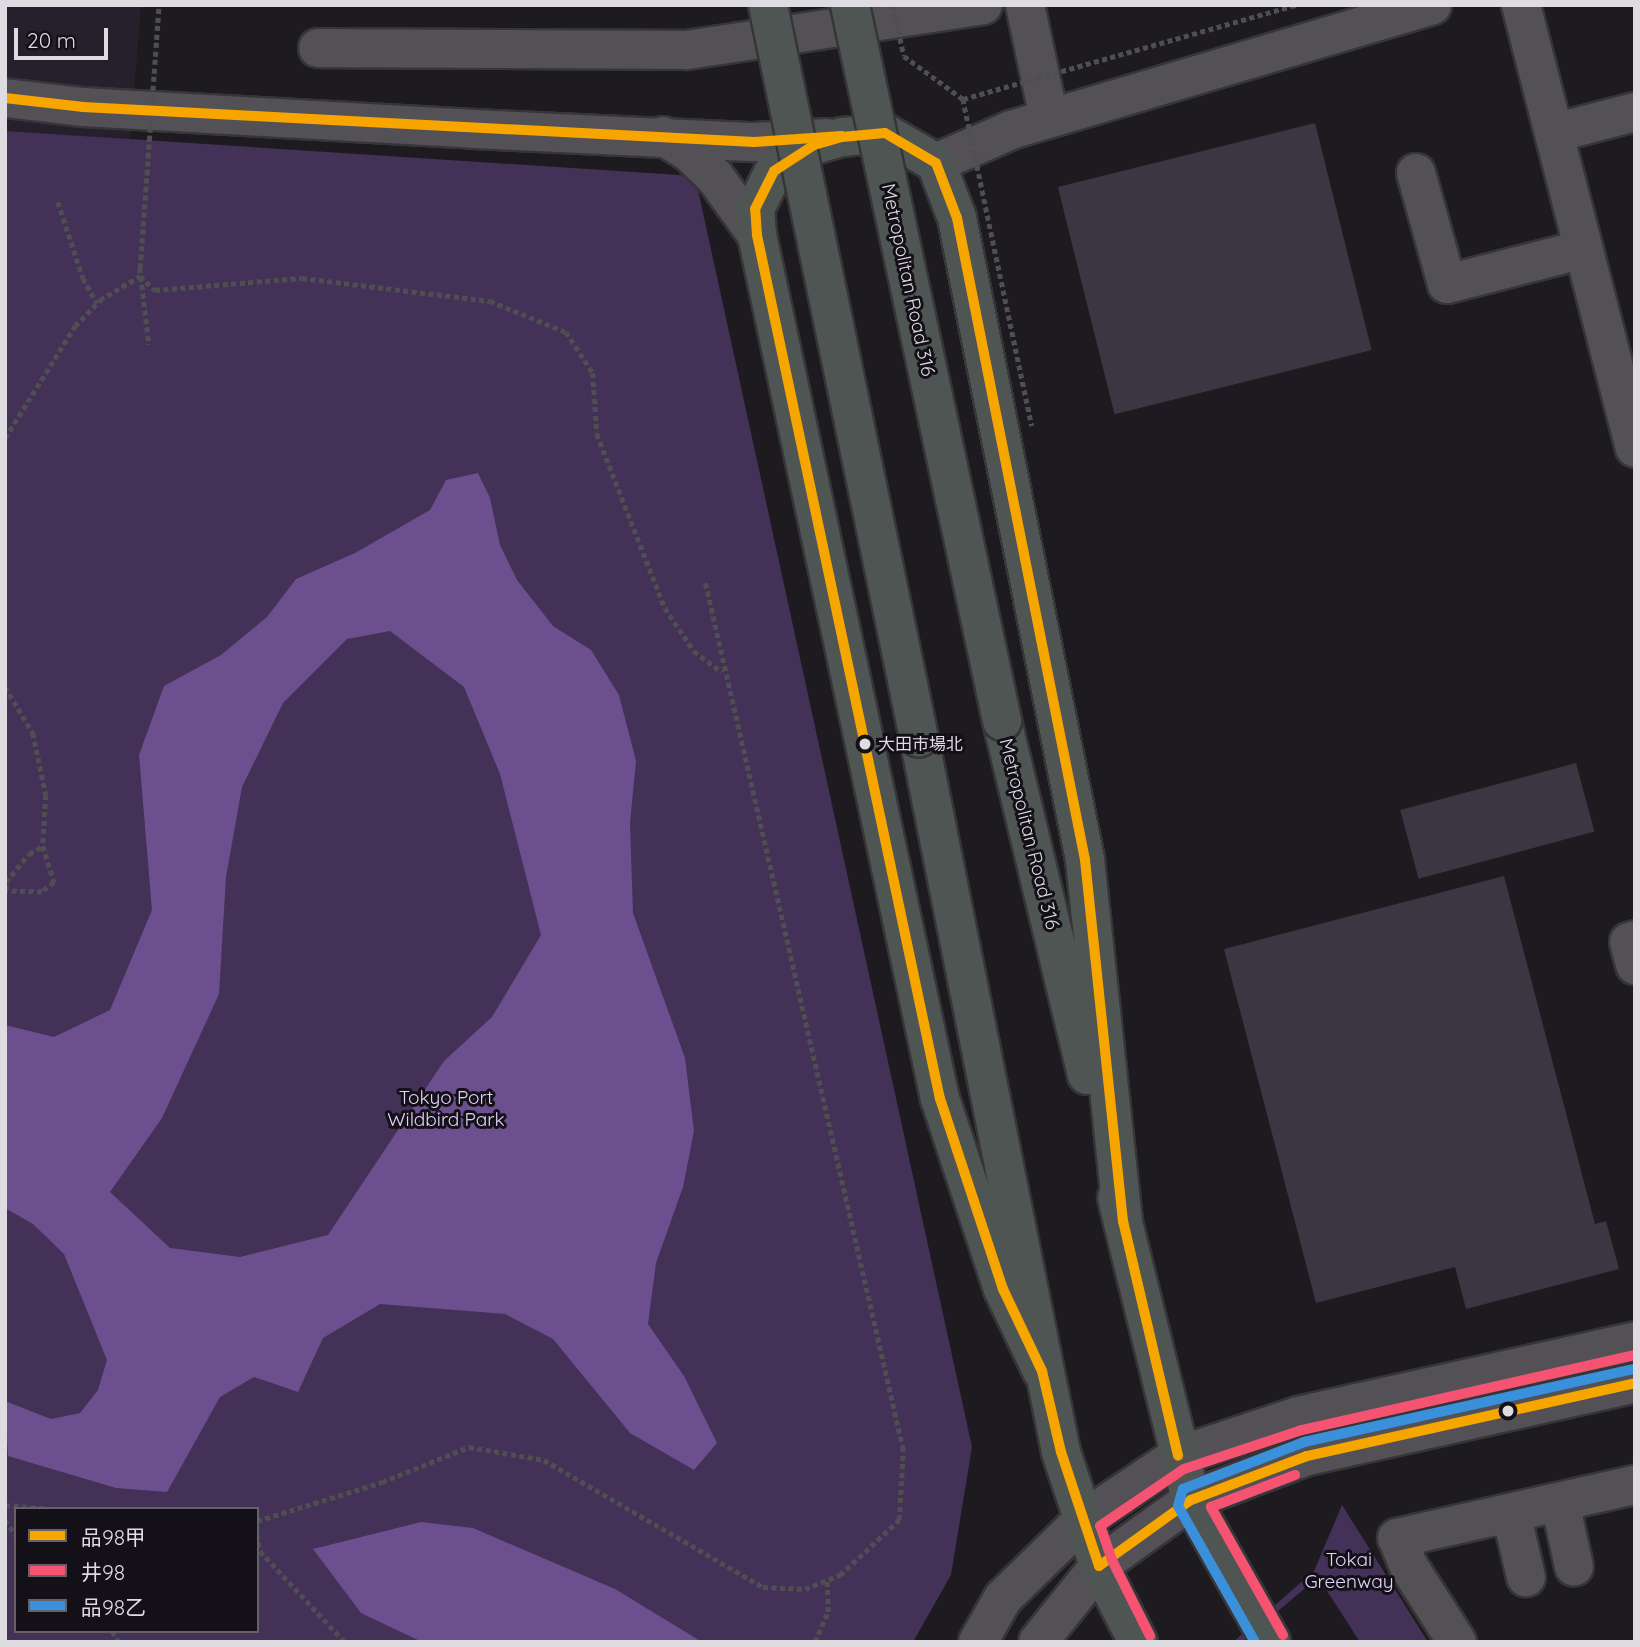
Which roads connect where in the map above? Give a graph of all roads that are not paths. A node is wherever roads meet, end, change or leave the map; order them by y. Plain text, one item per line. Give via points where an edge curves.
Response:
1 (768, 5) edge
2 (850, 5) edge
3 (983, 5) edge
4 (1025, 5) edge
5 (1432, 5) edge
6 (1521, 5) edge
7 (318, 48) dead end
8 (5, 98) edge
9 (1635, 112) edge
10 (1049, 118) junction
11 (1554, 133) junction
12 (663, 136) junction
13 (842, 136) junction
14 (936, 163) junction
15 (1416, 173) dead end
16 (757, 235) junction
17 (1584, 249) junction
18 (1626, 377) edge
19 (1635, 448) edge
20 (1635, 940) edge
21 (1635, 965) edge
22 (1123, 1221) junction
23 (1635, 1341) edge
24 (1042, 1371) junction
25 (1635, 1383) edge
26 (1178, 1456) junction
27 (1635, 1485) edge
28 (1191, 1500) junction
29 (1560, 1502) junction
30 (1511, 1513) junction
31 (1083, 1520) junction
32 (1099, 1566) junction
33 (1574, 1567) dead end
34 (1526, 1577) dead end
35 (978, 1642) edge
36 (1038, 1642) edge
37 (1138, 1642) edge
38 (1271, 1642) edge
39 (1457, 1642) edge

1 - 24 main road, bridge via 919,738
2 - 22 main road, Metropolitan Road 316, bridge via 1002,720
3 - 7 street via 687,50
4 - 10 street
5 - 10 street
6 - 11 street
8 - 12 street via 83,107
9 - 11 street
10 - 14 street
11 - 17 street
12 - 13 street via 754,142
12 - 16 street via 689,152 715,177
13 - 14 main road via 884,133
13 - 16 main road via 814,145 774,171 755,209
14 - 22 main road via 957,218 1085,860
15 - 17 street via 1447,284
16 - 24 main road via 940,1099 1003,1289
17 - 18 street
18 - 19 street
20 - 21 street via 1629,942
22 - 26 main road, Metropolitan Road 316
23 - 26 street via 1298,1416
24 - 31 main road
25 - 28 street via 1307,1456
26 - 28 main road, Metropolitan Road 316
26 - 31 street
27 - 29 street
28 - 32 street
28 - 38 main road, Metropolitan Road 316
29 - 30 street
29 - 33 street
30 - 34 street
30 - 39 street via 1397,1538 1409,1567
31 - 32 main road
31 - 35 street via 1003,1598
32 - 36 street
32 - 37 main road

